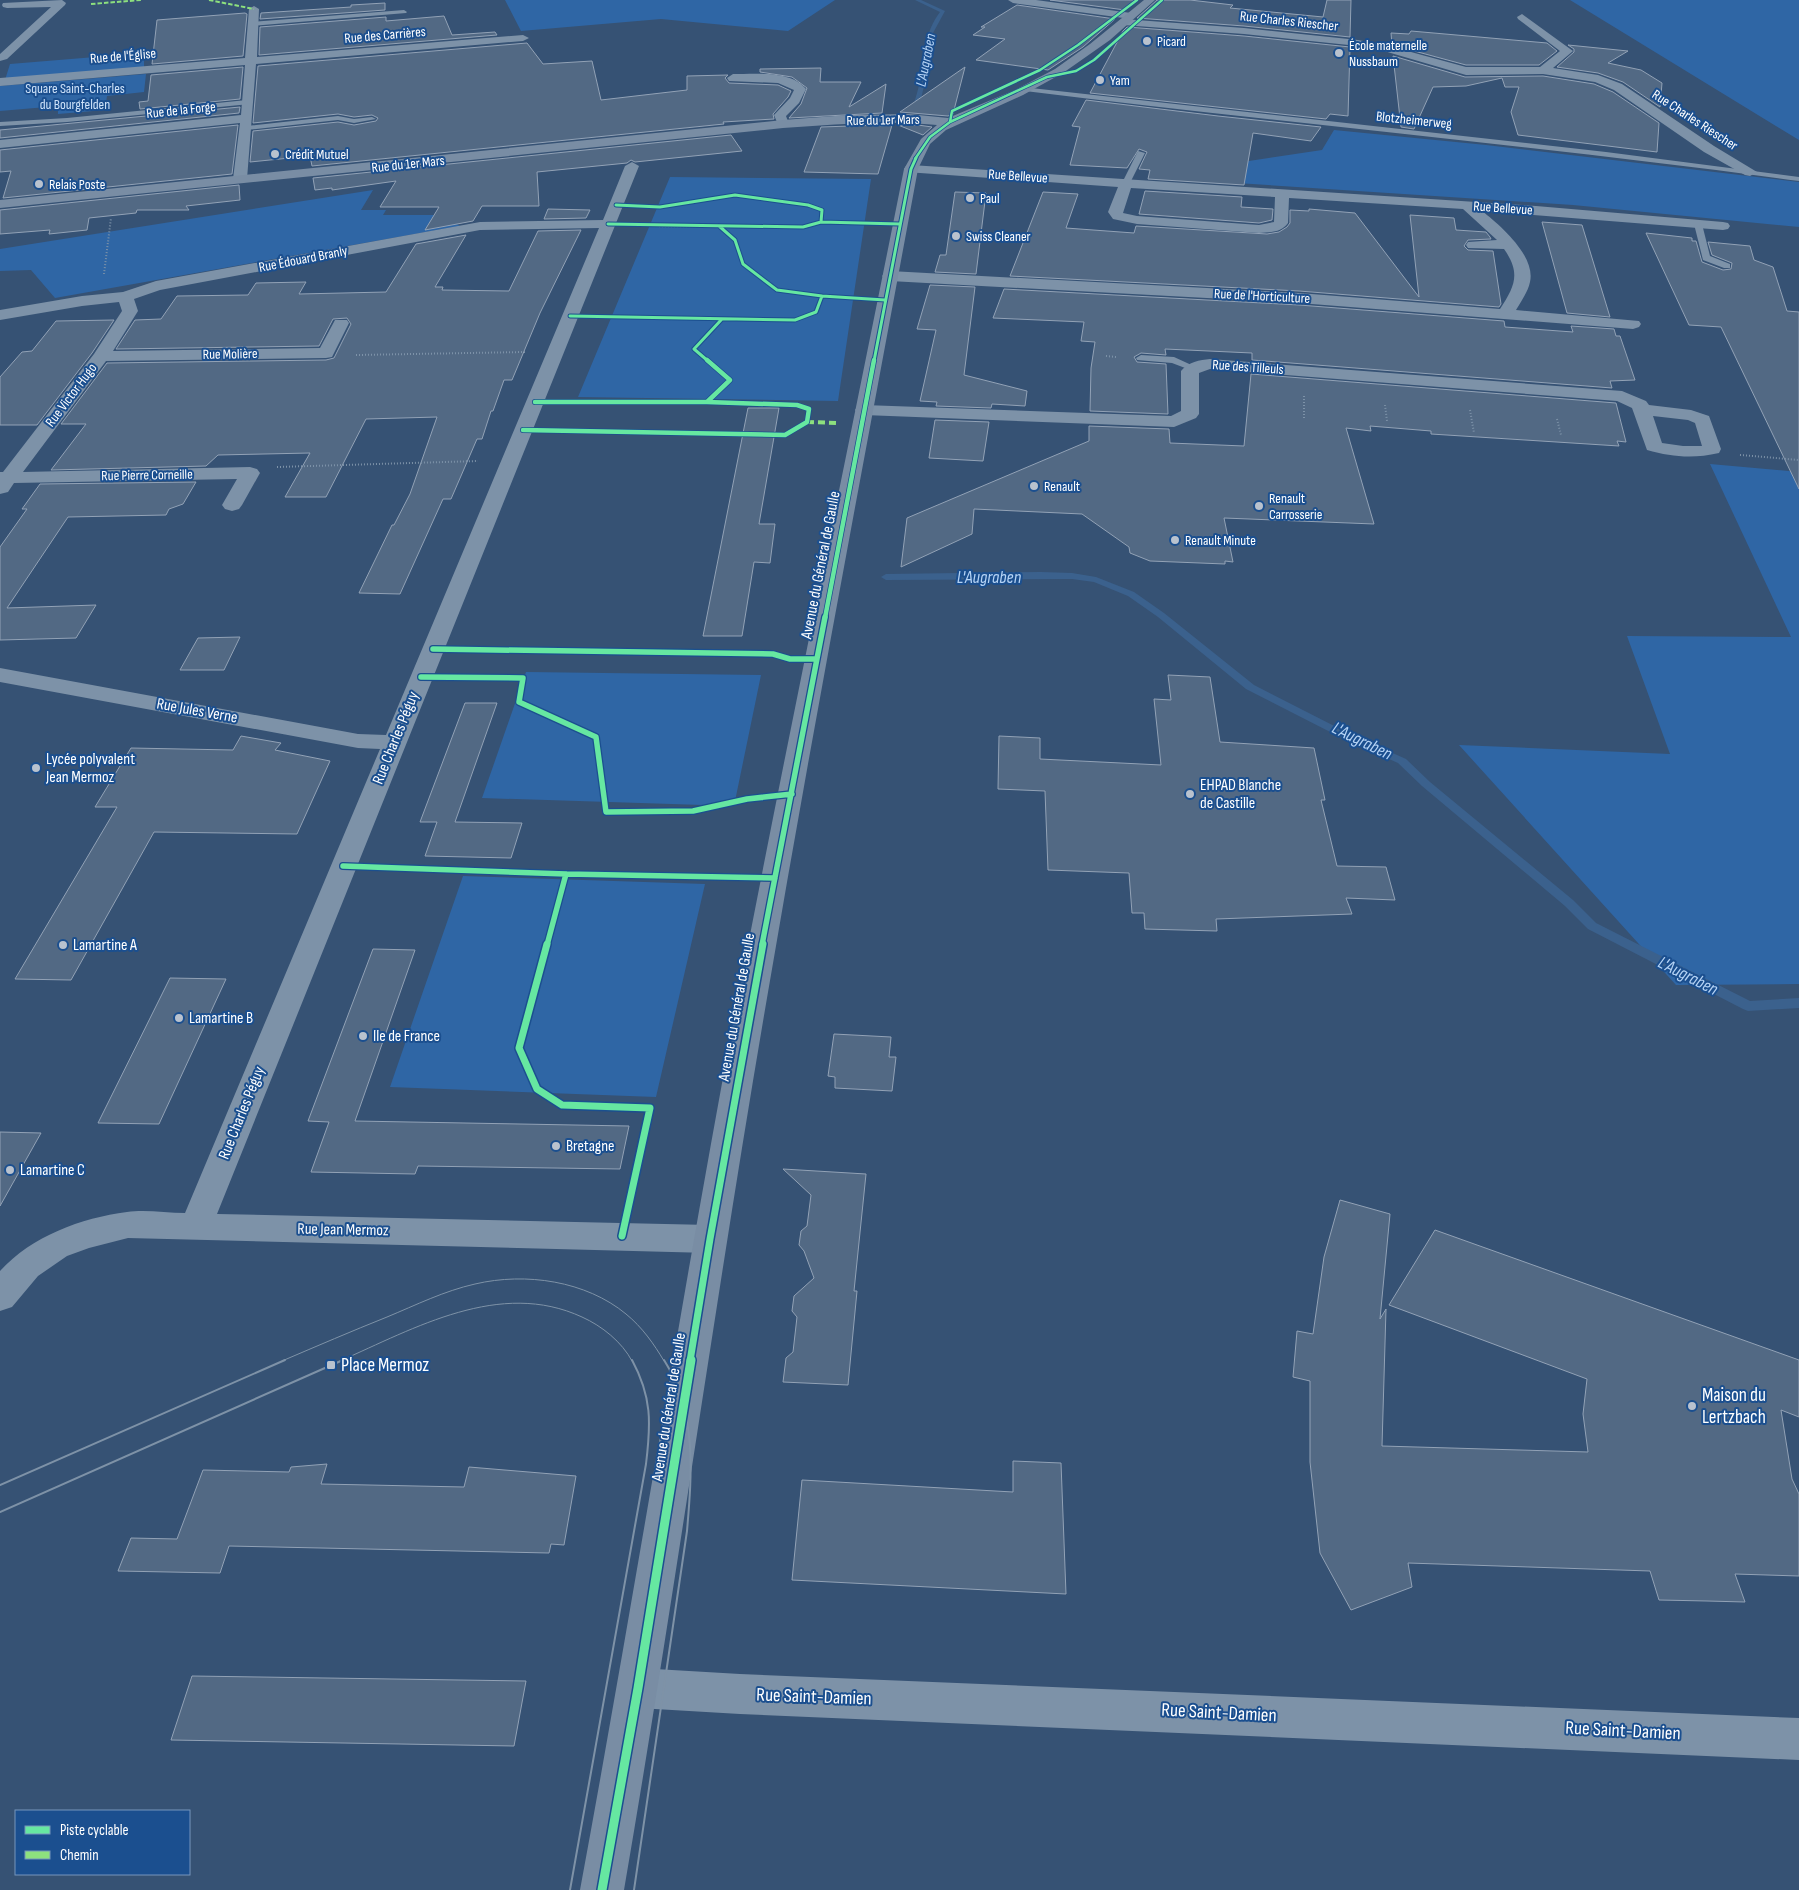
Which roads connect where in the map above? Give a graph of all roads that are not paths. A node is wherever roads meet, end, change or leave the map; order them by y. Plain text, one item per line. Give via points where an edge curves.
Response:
1 (1013, 0) edge
2 (1150, 0) edge
3 (6, 5) dead end
4 (254, 10) dead end
5 (404, 12) dead end
6 (1522, 17) dead end
7 (1127, 19) junction
8 (252, 24) junction
9 (523, 38) dead end
10 (0, 58) edge
11 (249, 62) junction
12 (1543, 70) junction
13 (732, 78) dead end
14 (0, 82) edge
15 (1025, 89) junction
16 (247, 102) junction
17 (372, 118) dead end
18 (950, 122) junction
19 (246, 123) junction
20 (815, 123) junction
21 (0, 124) edge
22 (783, 124) junction
23 (1383, 124) dead end
24 (900, 131) dead end
25 (913, 134) dead end
26 (929, 136) junction
27 (0, 144) edge
28 (1140, 153) dead end
29 (1672, 161) junction
30 (632, 166) dead end
31 (911, 169) junction
32 (1750, 172) junction
33 (1799, 179) edge
34 (240, 180) junction
35 (1126, 183) junction
36 (1282, 194) junction
37 (0, 204) edge
38 (1467, 206) junction
39 (612, 215) junction
40 (1698, 224) junction
41 (1723, 226) dead end
42 (1508, 244) junction
43 (1473, 245) dead end
44 (1727, 266) dead end
45 (890, 276) junction
46 (125, 297) junction
47 (1505, 314) junction
48 (0, 315) edge
49 (341, 323) dead end
50 (1633, 324) dead end
51 (101, 356) junction
52 (1141, 358) dead end
53 (1193, 368) junction
54 (864, 410) junction
55 (1642, 410) junction
56 (3, 482) edge
57 (232, 506) dead end
58 (0, 674) edge
59 (394, 744) junction
60 (194, 1227) junction
61 (710, 1239) junction
62 (0, 1297) edge
63 (638, 1688) junction
64 (1799, 1739) edge
65 (603, 1888) edge

1 - 7 street, Rue Charles Riescher
2 - 7 main road
3 - 10 street via 61,3
4 - 8 street
5 - 8 lane
6 - 12 street via 1567,51
7 - 12 street, Rue Charles Riescher via 1358,43 1466,71
7 - 15 main road via 1075,60
8 - 11 street
9 - 11 street, Rue des Carrières
11 - 14 street, Rue de l'Église
11 - 16 street
12 - 32 street, Rue Charles Riescher via 1613,84 1709,149
13 - 22 street via 775,80 798,86 798,94 780,115
15 - 18 main road
15 - 29 lane, Blotzheimerweg
16 - 19 street
16 - 21 lane
17 - 19 lane
18 - 20 main road, Rue du 1er Mars via 909,118
18 - 26 main road
19 - 27 street, Rue de la Forge
19 - 34 street
20 - 22 main road, Rue du 1er Mars
20 - 24 main road, Rue du 1er Mars
22 - 34 main road, Rue du 1er Mars
23 - 29 lane via 1670,156
25 - 26 main road, Rue du 1er Mars
26 - 31 main road, Avenue du Général de Gaulle
28 - 35 lane
29 - 32 lane, Blotzheimerweg
30 - 39 street, Rue Charles Péguy
31 - 35 street, Rue Bellevue
31 - 45 main road, Avenue du Général de Gaulle
32 - 33 lane, Blotzheimerweg
34 - 37 main road, Rue du 1er Mars
35 - 36 street, Rue Bellevue
35 - 36 street via 1115,212 1118,216 1136,220 1269,229 1281,223
36 - 38 street, Rue Bellevue
38 - 40 street, Rue Bellevue
38 - 42 street
39 - 46 street, Rue Édouard Branly via 480,226 156,286
39 - 59 street, Rue Charles Péguy
40 - 41 street, Rue Bellevue
40 - 44 lane via 1706,258
42 - 43 street
42 - 47 street via 1519,262 1523,278
45 - 47 street, Rue de l'Horticulture via 1289,297
45 - 54 main road, Avenue du Général de Gaulle
46 - 48 street, Rue Édouard Branly
46 - 51 street, Rue Victor Hugo via 130,311
47 - 50 street, Rue de l'Horticulture
49 - 51 street, Rue Molière via 326,353
51 - 56 street, Rue Victor Hugo
52 - 53 lane via 1174,360
53 - 54 street, Rue des Tilleuls via 1190,371 1190,414 1174,422
53 - 55 street, Rue des Tilleuls via 1210,364 1609,394 1634,401
54 - 61 main road, Avenue du Général de Gaulle via 758,965
55 - 55 street, Rue des Tilleuls via 1654,446 1700,452 1712,449 1703,420 1691,415
56 - 57 street, Rue Pierre Corneille via 250,473
58 - 59 street, Rue Jules Verne via 358,741
59 - 60 street, Rue Charles Péguy
60 - 61 street, Rue Jean Mermoz
60 - 62 street, Rue Jean Mermoz via 128,1225 80,1235 40,1254 12,1278
61 - 63 main road, Avenue du Général de Gaulle
63 - 64 street, Rue Saint-Damien
63 - 65 main road, Avenue du Général de Gaulle

